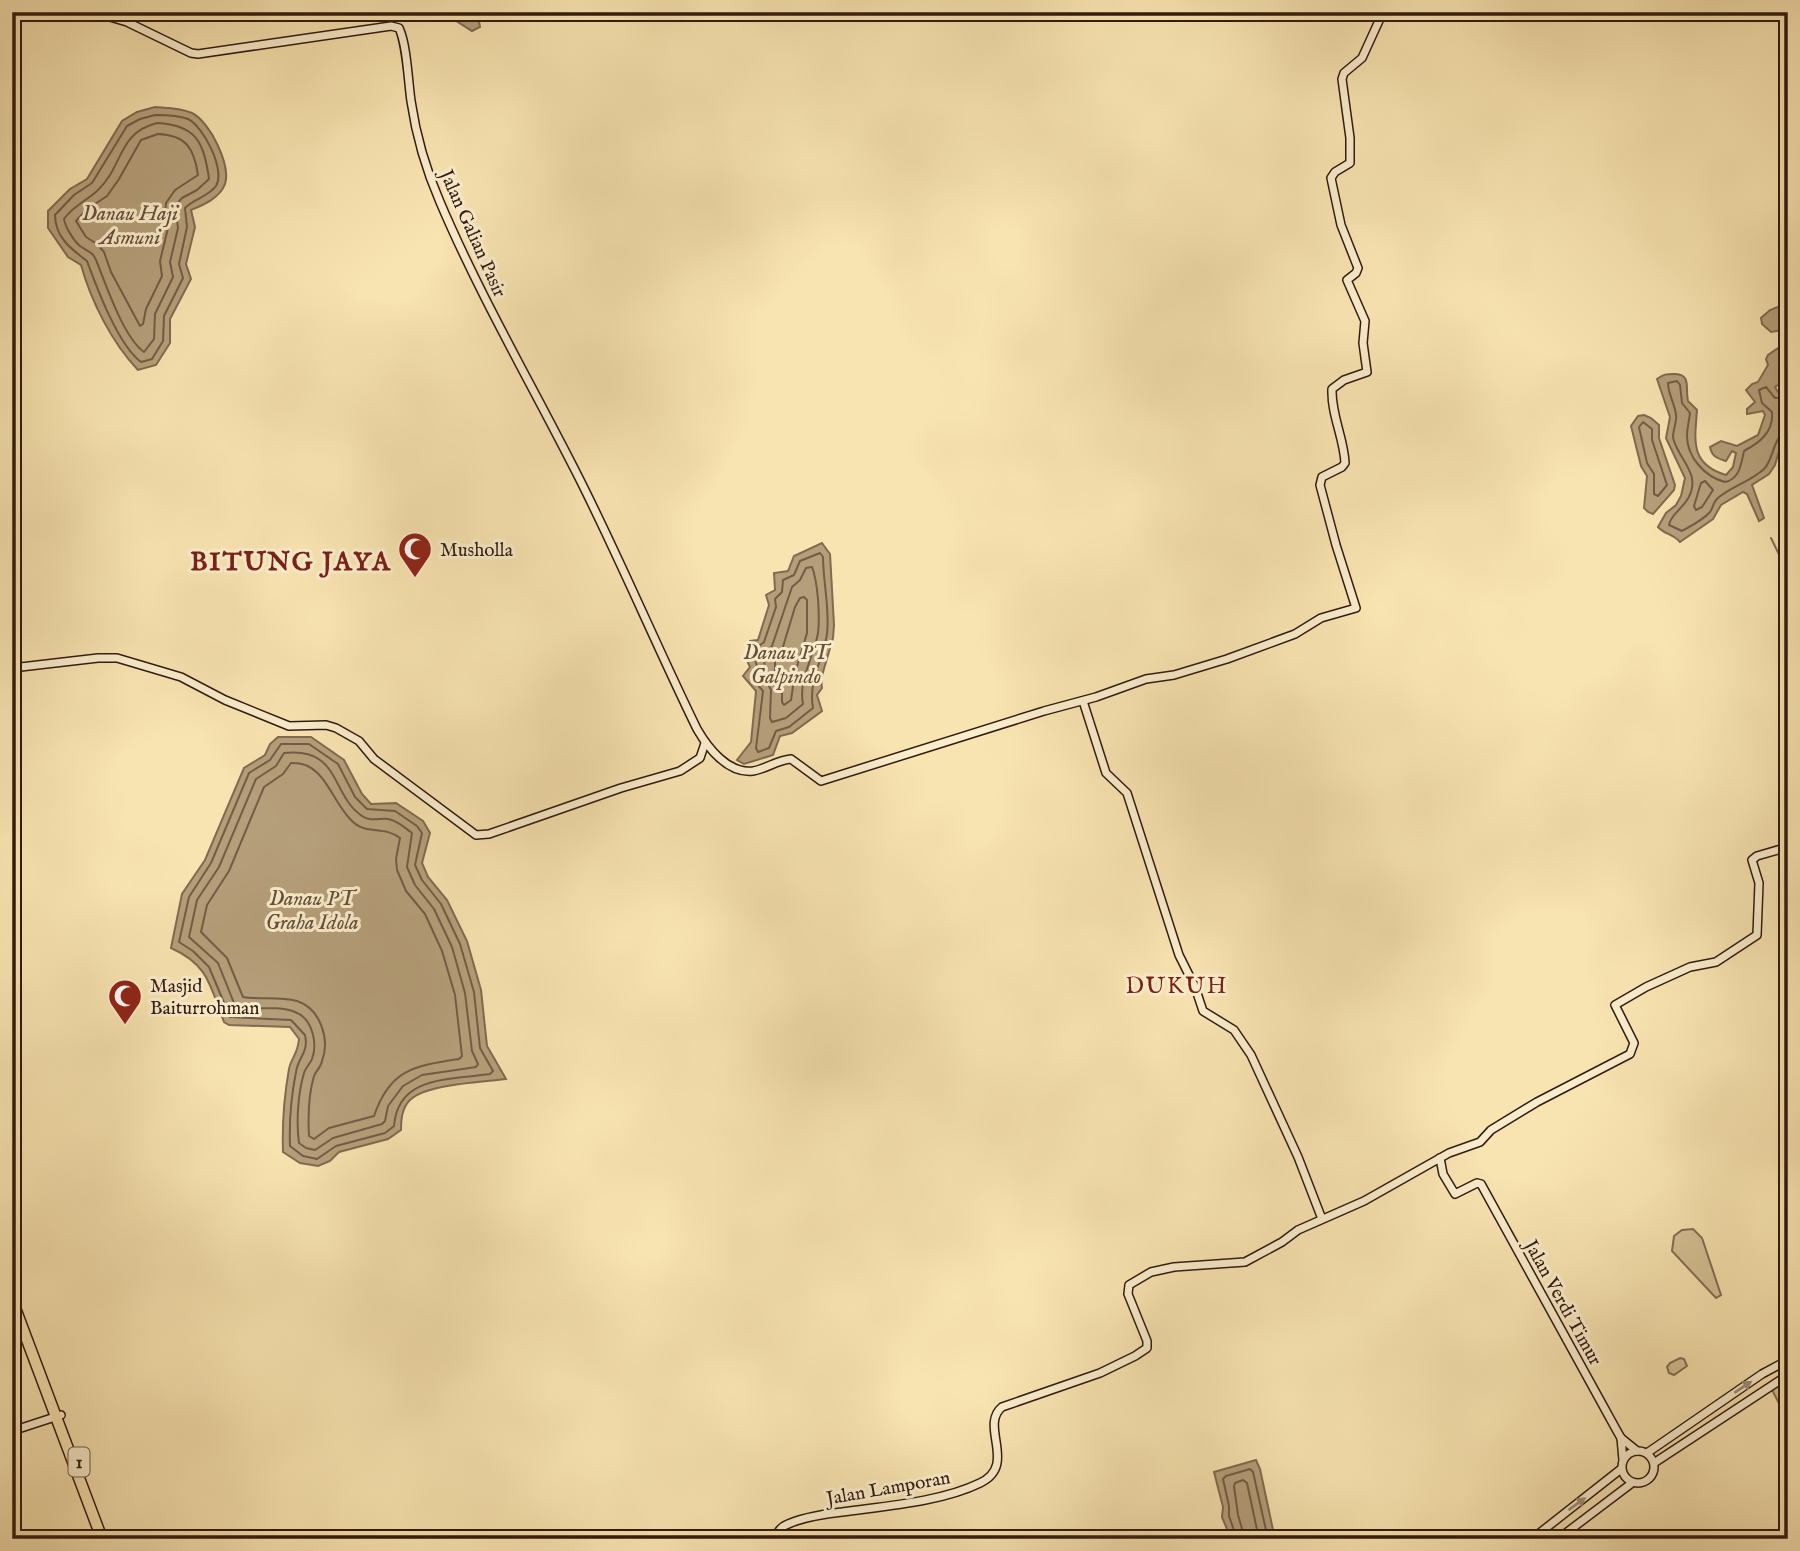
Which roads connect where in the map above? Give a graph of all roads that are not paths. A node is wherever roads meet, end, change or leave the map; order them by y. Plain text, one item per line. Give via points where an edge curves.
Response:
1 (71, 12) edge
2 (1382, 12) edge
3 (12, 668) edge
4 (1083, 701) junction
5 (705, 743) junction
6 (1788, 847) edge
7 (1440, 1158) junction
8 (1322, 1219) junction
9 (12, 1300) edge
10 (1788, 1360) edge
11 (1788, 1375) edge
12 (1717, 1404) junction
13 (58, 1416) junction
14 (1726, 1416) junction
15 (12, 1431) edge
16 (1621, 1438) junction
17 (1637, 1451) junction
18 (1647, 1453) junction
19 (1623, 1460) junction
20 (1654, 1463) junction
21 (1622, 1469) junction
22 (1632, 1483) junction
23 (1556, 1519) junction
24 (1546, 1526) junction
25 (1566, 1532) junction
26 (102, 1539) edge
27 (109, 1539) edge
28 (775, 1539) edge
29 (1532, 1539) edge
30 (1557, 1539) edge

1 - 5 street, Jalan Galian Pasir via 103,15 198,54 399,28 424,159 452,232 608,538
2 - 4 street via 1362,58 1342,79 1350,163 1331,178 1341,225 1358,268 1347,280 1365,321 1367,372 1332,389 1345,463 1322,477 1320,485 1356,608 1321,618 1262,648
3 - 5 street via 117,658 181,677 289,726 326,725 359,741 374,759 476,835 680,771 700,758
4 - 5 street via 821,781 791,759 750,771 734,768
4 - 8 street via 1106,773 1124,788 1136,816 1179,955 1203,1011 1234,1030 1251,1055
6 - 7 street via 1752,860 1759,883 1757,934 1716,962 1690,967 1615,1005 1634,1043 1630,1054 1528,1107 1490,1130 1480,1142
7 - 8 street
7 - 16 street, Jalan Verdi Timur via 1455,1194 1479,1182
8 - 28 street, Jalan Lamporan via 1245,1262 1174,1267 1135,1280 1128,1294 1147,1348 1100,1373 998,1411 998,1464 982,1482 933,1498 795,1522 783,1527
9 - 13 highway, 1
12 -> 10 street
11 - 14 street
12 - 14 street
12 - 18 street
13 - 15 street
13 - 26 highway, 1
13 - 27 highway, 1
14 - 20 street
16 - 17 street, Jalan Verdi Timur
16 - 19 street, Jalan Verdi Timur
17 - 18 street
17 - 19 street
18 - 20 street
19 - 21 street
20 - 22 street via 1649,1479
21 - 22 street
23 -> 21 street
22 - 25 street
23 - 24 street
23 - 25 street
24 - 29 street
24 - 30 street
25 - 30 street

